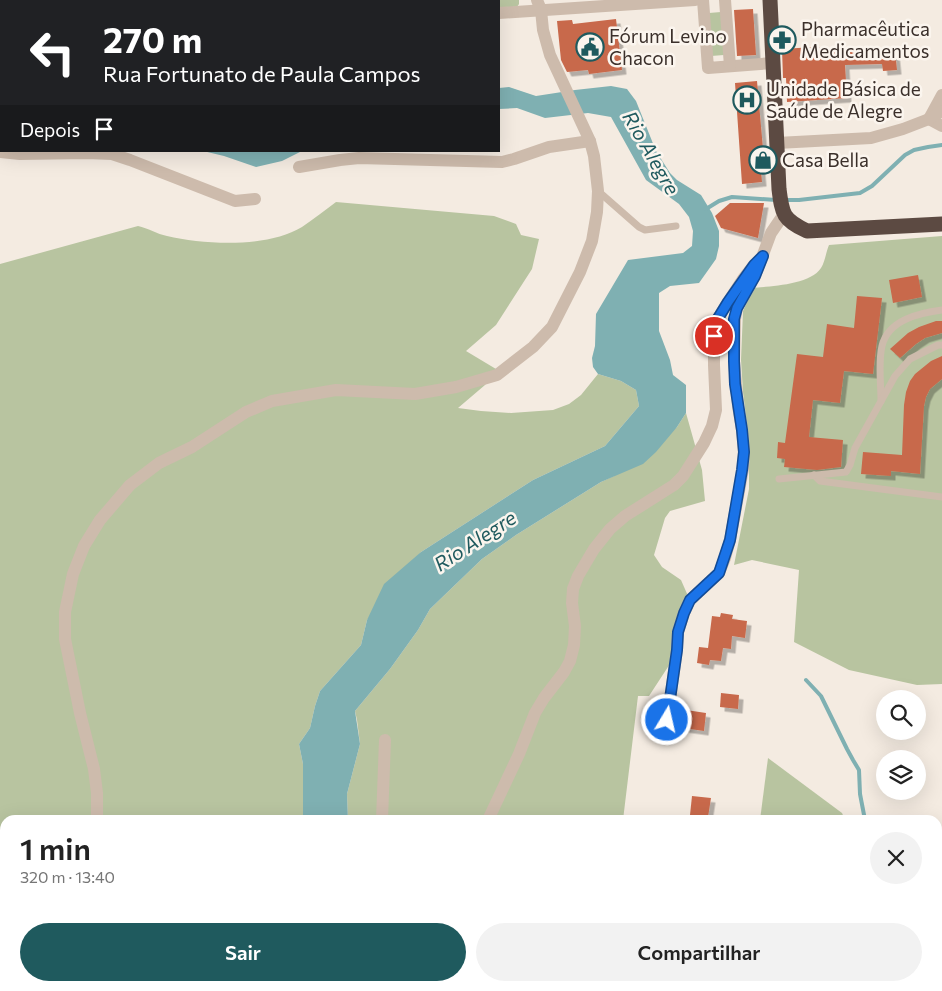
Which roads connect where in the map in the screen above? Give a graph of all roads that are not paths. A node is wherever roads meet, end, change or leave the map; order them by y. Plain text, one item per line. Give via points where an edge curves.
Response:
1 (695, 0) edge
2 (703, 0) edge
3 (725, 0) edge
4 (770, 0) edge
5 (539, 5) edge
6 (500, 13) edge
7 (773, 63) junction
8 (730, 66) junction
9 (942, 95) edge
10 (942, 111) edge
11 (929, 119) junction
12 (942, 126) edge
13 (590, 141) junction
14 (777, 143) junction
15 (0, 152) edge
16 (299, 167) dead end
17 (598, 191) junction
18 (255, 199) dead end
19 (781, 202) junction
20 (942, 224) edge
21 (676, 226) dead end
22 (763, 256) junction
23 (942, 310) edge
24 (942, 345) edge
25 (881, 402) junction
26 (814, 475) junction
27 (779, 479) dead end
28 (908, 493) junction
29 (942, 497) edge
30 (912, 502) dead end
31 (667, 720) dead end
32 (385, 740) dead end
33 (96, 815) edge
34 (382, 815) edge
35 (490, 815) edge

1 - 5 street
2 - 8 street via 708,68
3 - 8 street
4 - 7 highway
5 - 6 street
5 - 13 street via 550,55
7 - 8 street
7 - 14 highway
9 - 11 street
10 - 11 street
11 - 12 street
11 - 14 street via 871,138
13 - 16 street via 549,148 502,162 359,158
13 - 17 street
14 - 19 highway
15 - 18 street via 112,154 234,201
17 - 21 lane via 638,227 645,230
17 - 33 street via 592,241 552,327 533,347 497,374 456,387 415,394 336,390 272,401 246,412 192,447 159,463 130,485 100,520 84,546 73,574 65,612 65,639 98,793
19 - 20 highway via 795,225 808,231
19 - 22 street
22 - 31 street via 734,319 735,384 744,452 730,540 719,573 690,600 684,613 678,632
22 - 35 street via 743,279 717,320 714,336 716,410 704,443 674,485 610,529 578,576 573,589 575,626 570,661 535,713
23 - 25 lane via 905,319 890,331 882,345
24 - 25 lane via 910,359 895,376
25 - 26 lane via 855,448 846,472
26 - 27 lane
26 - 28 lane via 820,481
28 - 29 lane
28 - 30 lane
32 - 34 street

